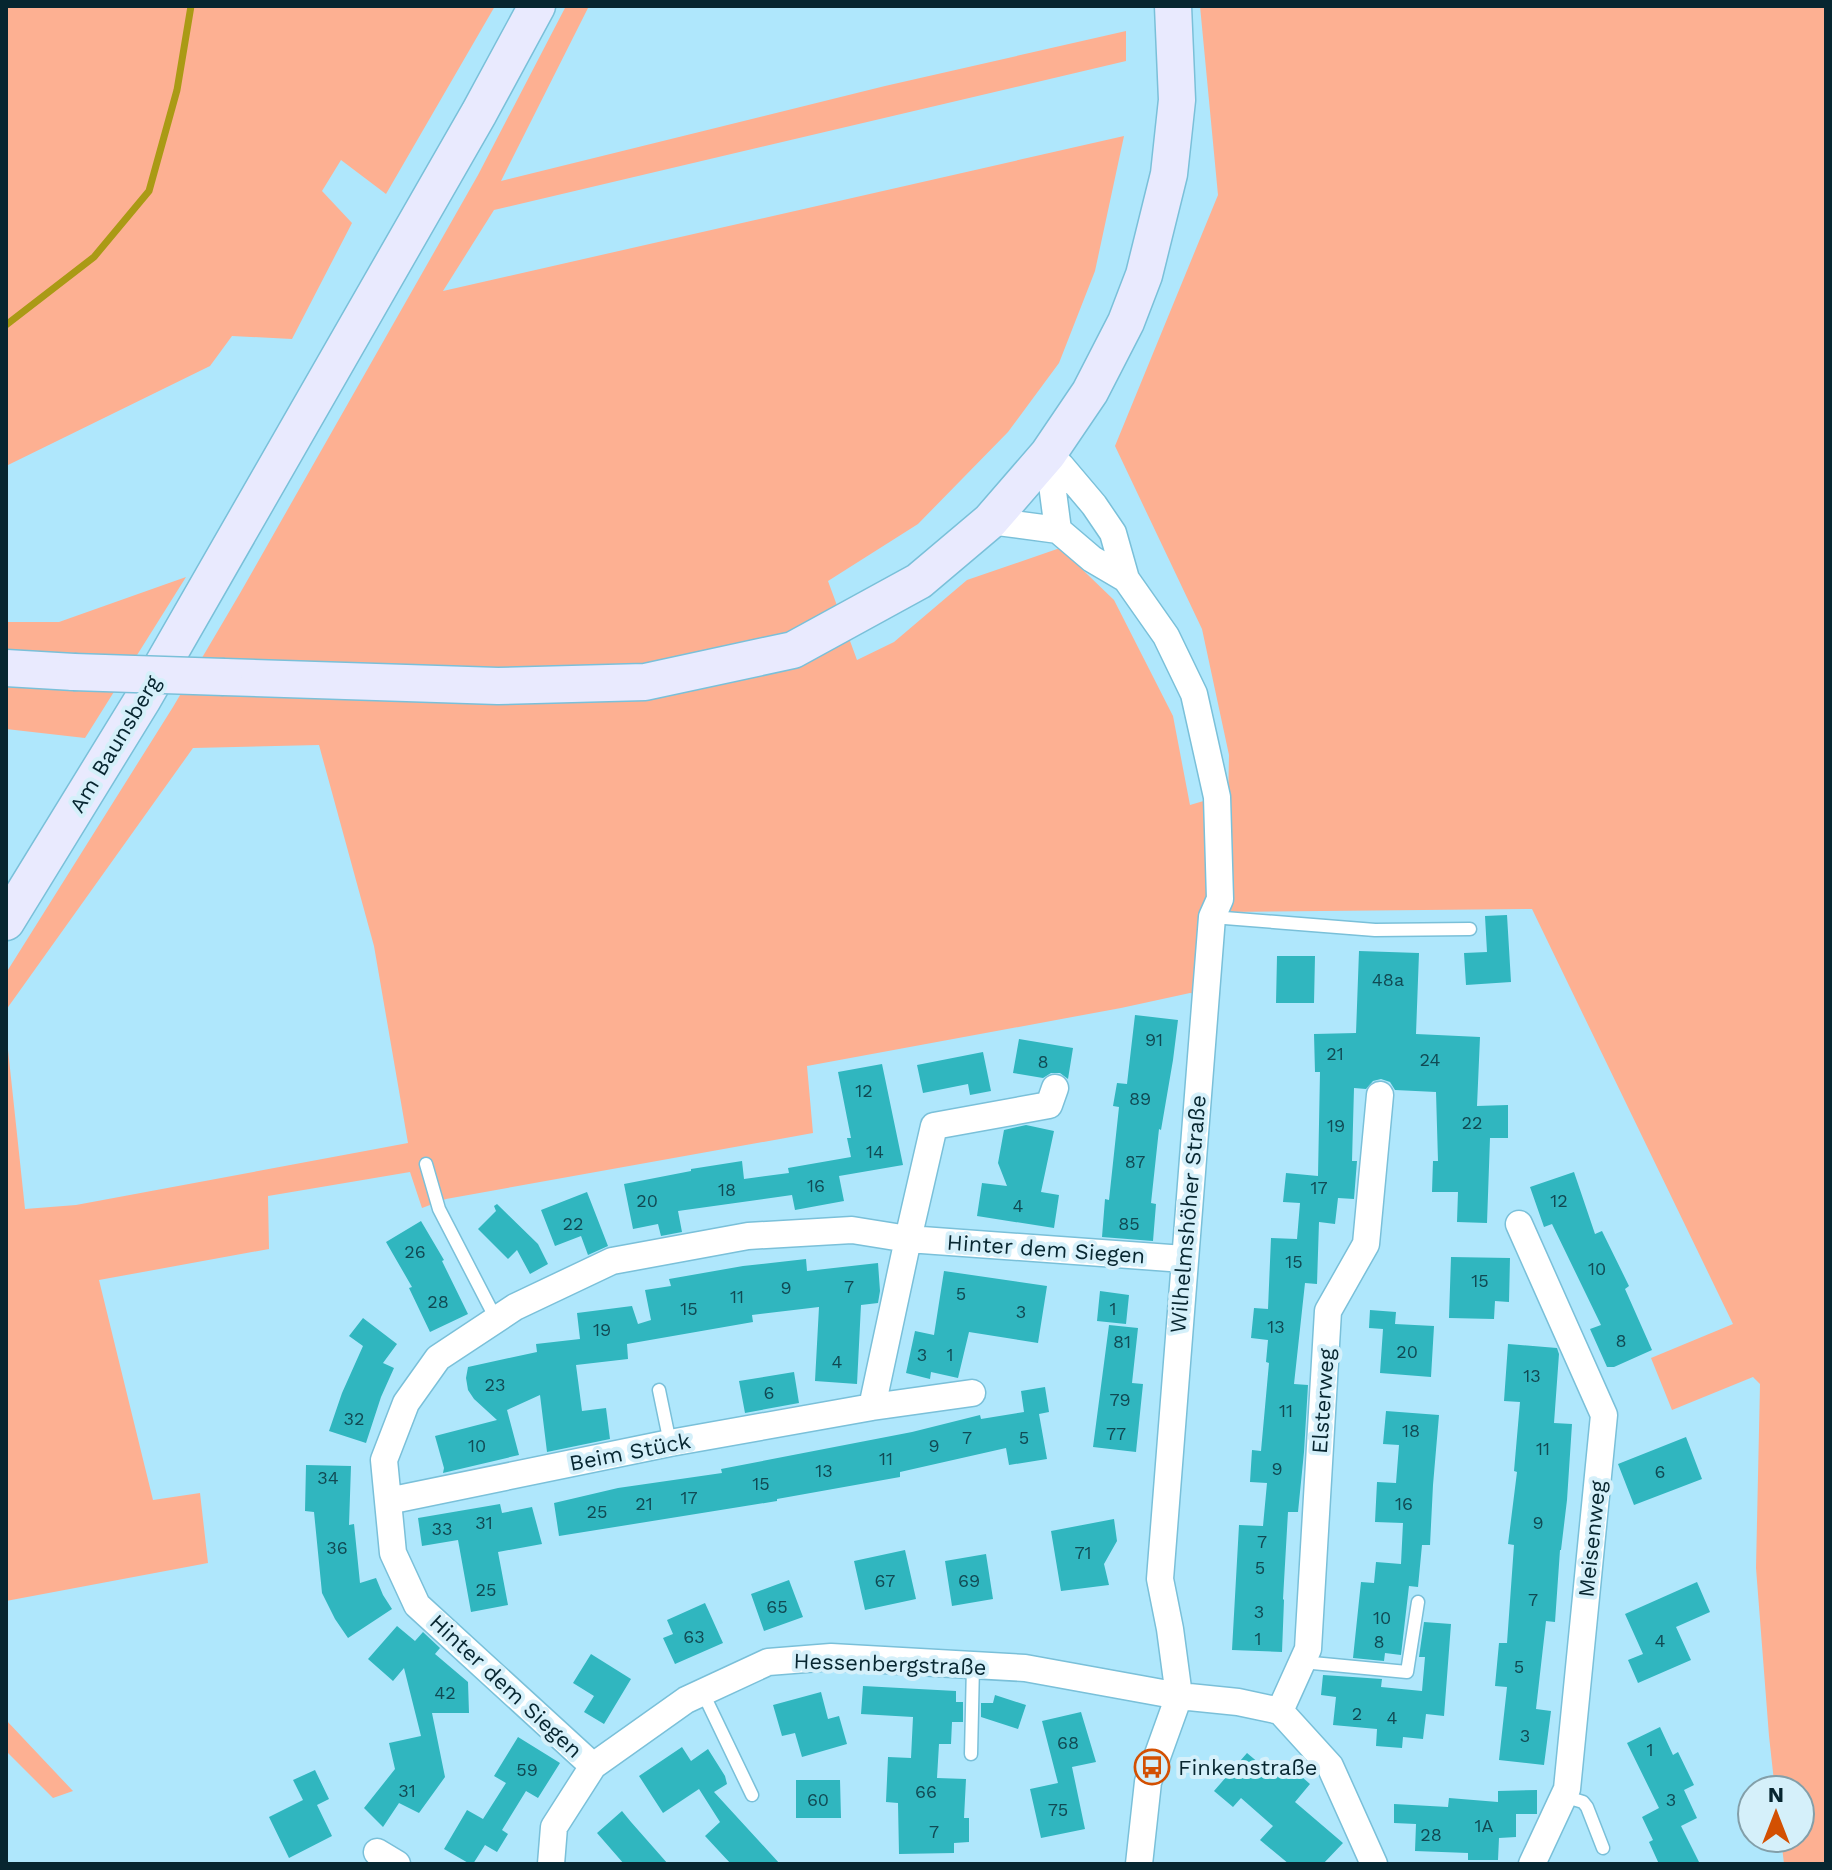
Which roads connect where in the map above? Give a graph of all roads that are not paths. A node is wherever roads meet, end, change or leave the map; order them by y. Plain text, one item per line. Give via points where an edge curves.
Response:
1 (537, 6) edge
2 (1173, 6) edge
3 (1048, 454) junction
4 (990, 521) junction
5 (1058, 530) junction
6 (1126, 579) junction
7 (6, 668) edge
8 (1212, 917) junction
9 (6, 922) edge
10 (1470, 929) dead end
11 (1055, 1088) dead end
12 (1380, 1095) dead end
13 (426, 1164) dead end
14 (1519, 1224) dead end
15 (908, 1239) junction
16 (1184, 1259) junction
17 (496, 1319) junction
18 (659, 1390) dead end
19 (972, 1393) dead end
20 (872, 1407) junction
21 (670, 1443) junction
22 (388, 1501) junction
23 (1418, 1602) dead end
24 (1302, 1662) junction
25 (973, 1665) junction
26 (702, 1691) junction
27 (1179, 1696) junction
28 (1280, 1711) junction
29 (971, 1754) dead end
30 (593, 1766) junction
31 (752, 1795) dead end
32 (1563, 1796) junction
33 (1603, 1848) dead end
34 (551, 1864) edge
35 (1139, 1864) edge
36 (1374, 1864) edge
37 (1532, 1864) edge

1 - 9 street, Am Baunsberg via 143,699
2 - 3 street via 1177,100 1169,174 1144,275 1090,392
3 - 4 street
3 - 5 street
3 - 6 street, Wilhelmshöher Straße via 1113,533
4 - 5 street
4 - 7 street, bridge via 919,581 793,650 645,682 498,686
5 - 6 street, Wilhelmshöher Straße
6 - 8 street, Wilhelmshöher Straße via 1166,636 1194,694 1217,797 1220,899
8 - 10 lane via 1375,930
8 - 16 street, Wilhelmshöher Straße
11 - 15 street via 1049,1105 934,1126
12 - 24 street, Elsterweg via 1366,1244 1328,1311 1308,1649
13 - 17 lane via 439,1209
14 - 32 street, Meisenweg via 1604,1415
15 - 16 street, Hinter dem Siegen
15 - 17 street, Hinter dem Siegen via 852,1230 748,1236 612,1261
15 - 20 street
16 - 27 street, Wilhelmshöher Straße via 1160,1579
17 - 22 street, Hinter dem Siegen via 438,1358 406,1403 384,1460
18 - 21 lane
19 - 20 street, Beim Stück
20 - 21 street, Beim Stück
21 - 22 street, Beim Stück
22 - 30 street, Hinter dem Siegen via 393,1553 417,1605
23 - 24 lane via 1407,1672
24 - 28 street, Elsterweg
25 - 26 street, Hessenbergstraße via 831,1657 768,1662
25 - 27 street, Hessenbergstraße via 1025,1668
25 - 29 lane
26 - 30 street, Hessenbergstraße
26 - 31 lane
27 - 28 street
27 - 35 street, Wilhelmshöher Straße via 1148,1782
28 - 36 street via 1330,1766
30 - 34 street, Hessenbergstraße via 554,1827
32 - 33 lane via 1587,1807
32 - 37 street, Meisenweg

